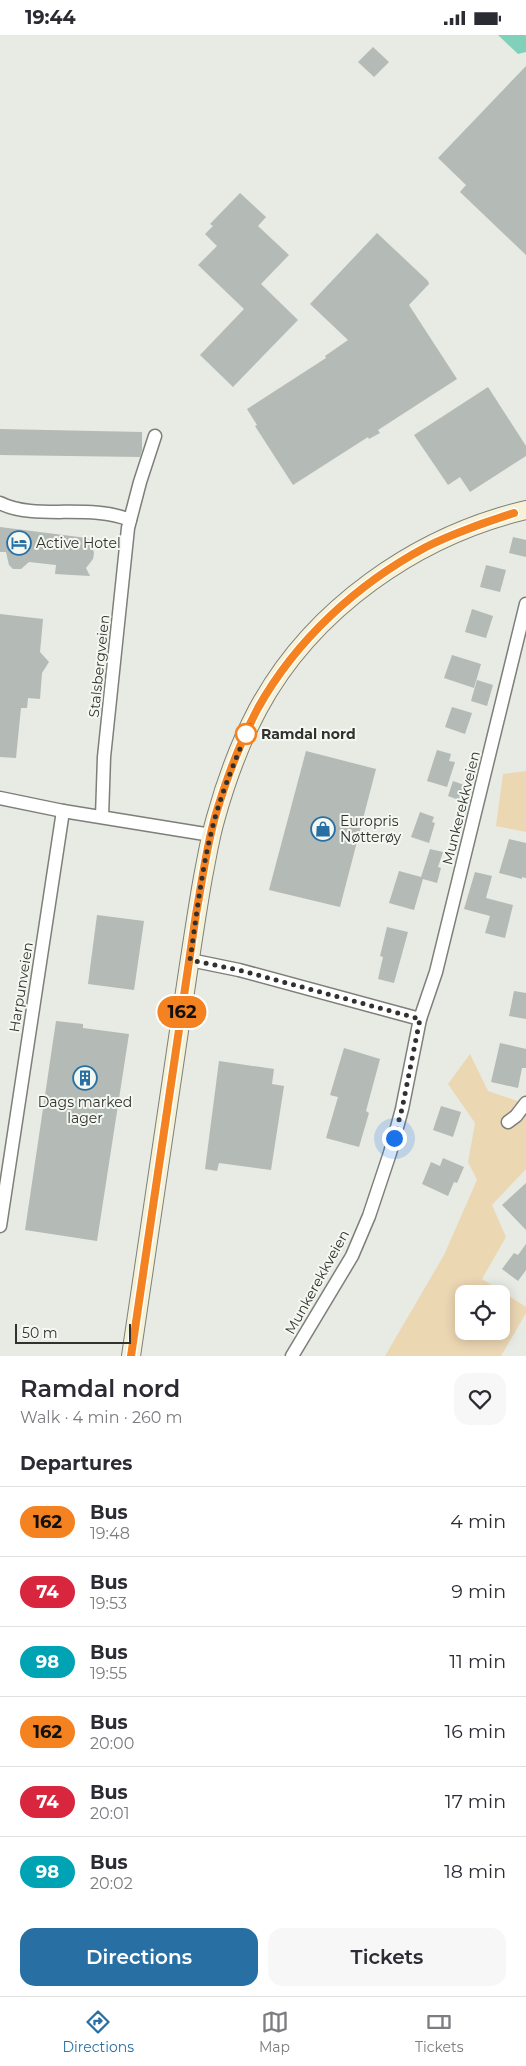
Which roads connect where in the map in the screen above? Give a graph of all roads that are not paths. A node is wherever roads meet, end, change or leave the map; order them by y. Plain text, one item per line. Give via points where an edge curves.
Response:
1 (155, 436) dead end
2 (0, 503) edge
3 (520, 512) edge
4 (130, 520) junction
5 (526, 604) edge
6 (0, 798) edge
7 (62, 811) junction
8 (102, 817) junction
9 (211, 835) junction
10 (190, 960) junction
11 (420, 1019) junction
12 (526, 1103) edge
13 (508, 1122) dead end
14 (0, 1227) edge
15 (131, 1356) edge
16 (292, 1356) edge

1 - 4 street, Stalsbergveien
2 - 4 street via 15,510 94,512
3 - 9 main road via 467,529 410,557 376,578 306,641 278,677 250,725 228,779
4 - 8 street, Stalsbergveien via 104,757
5 - 11 street, Munkerekkveien via 436,972
6 - 7 street
7 - 8 street
7 - 14 street, Harpunveien
8 - 9 street
9 - 10 main road
10 - 11 street
10 - 15 main road
11 - 16 street, Munkerekkveien via 402,1109 369,1216 352,1256
12 - 13 street

